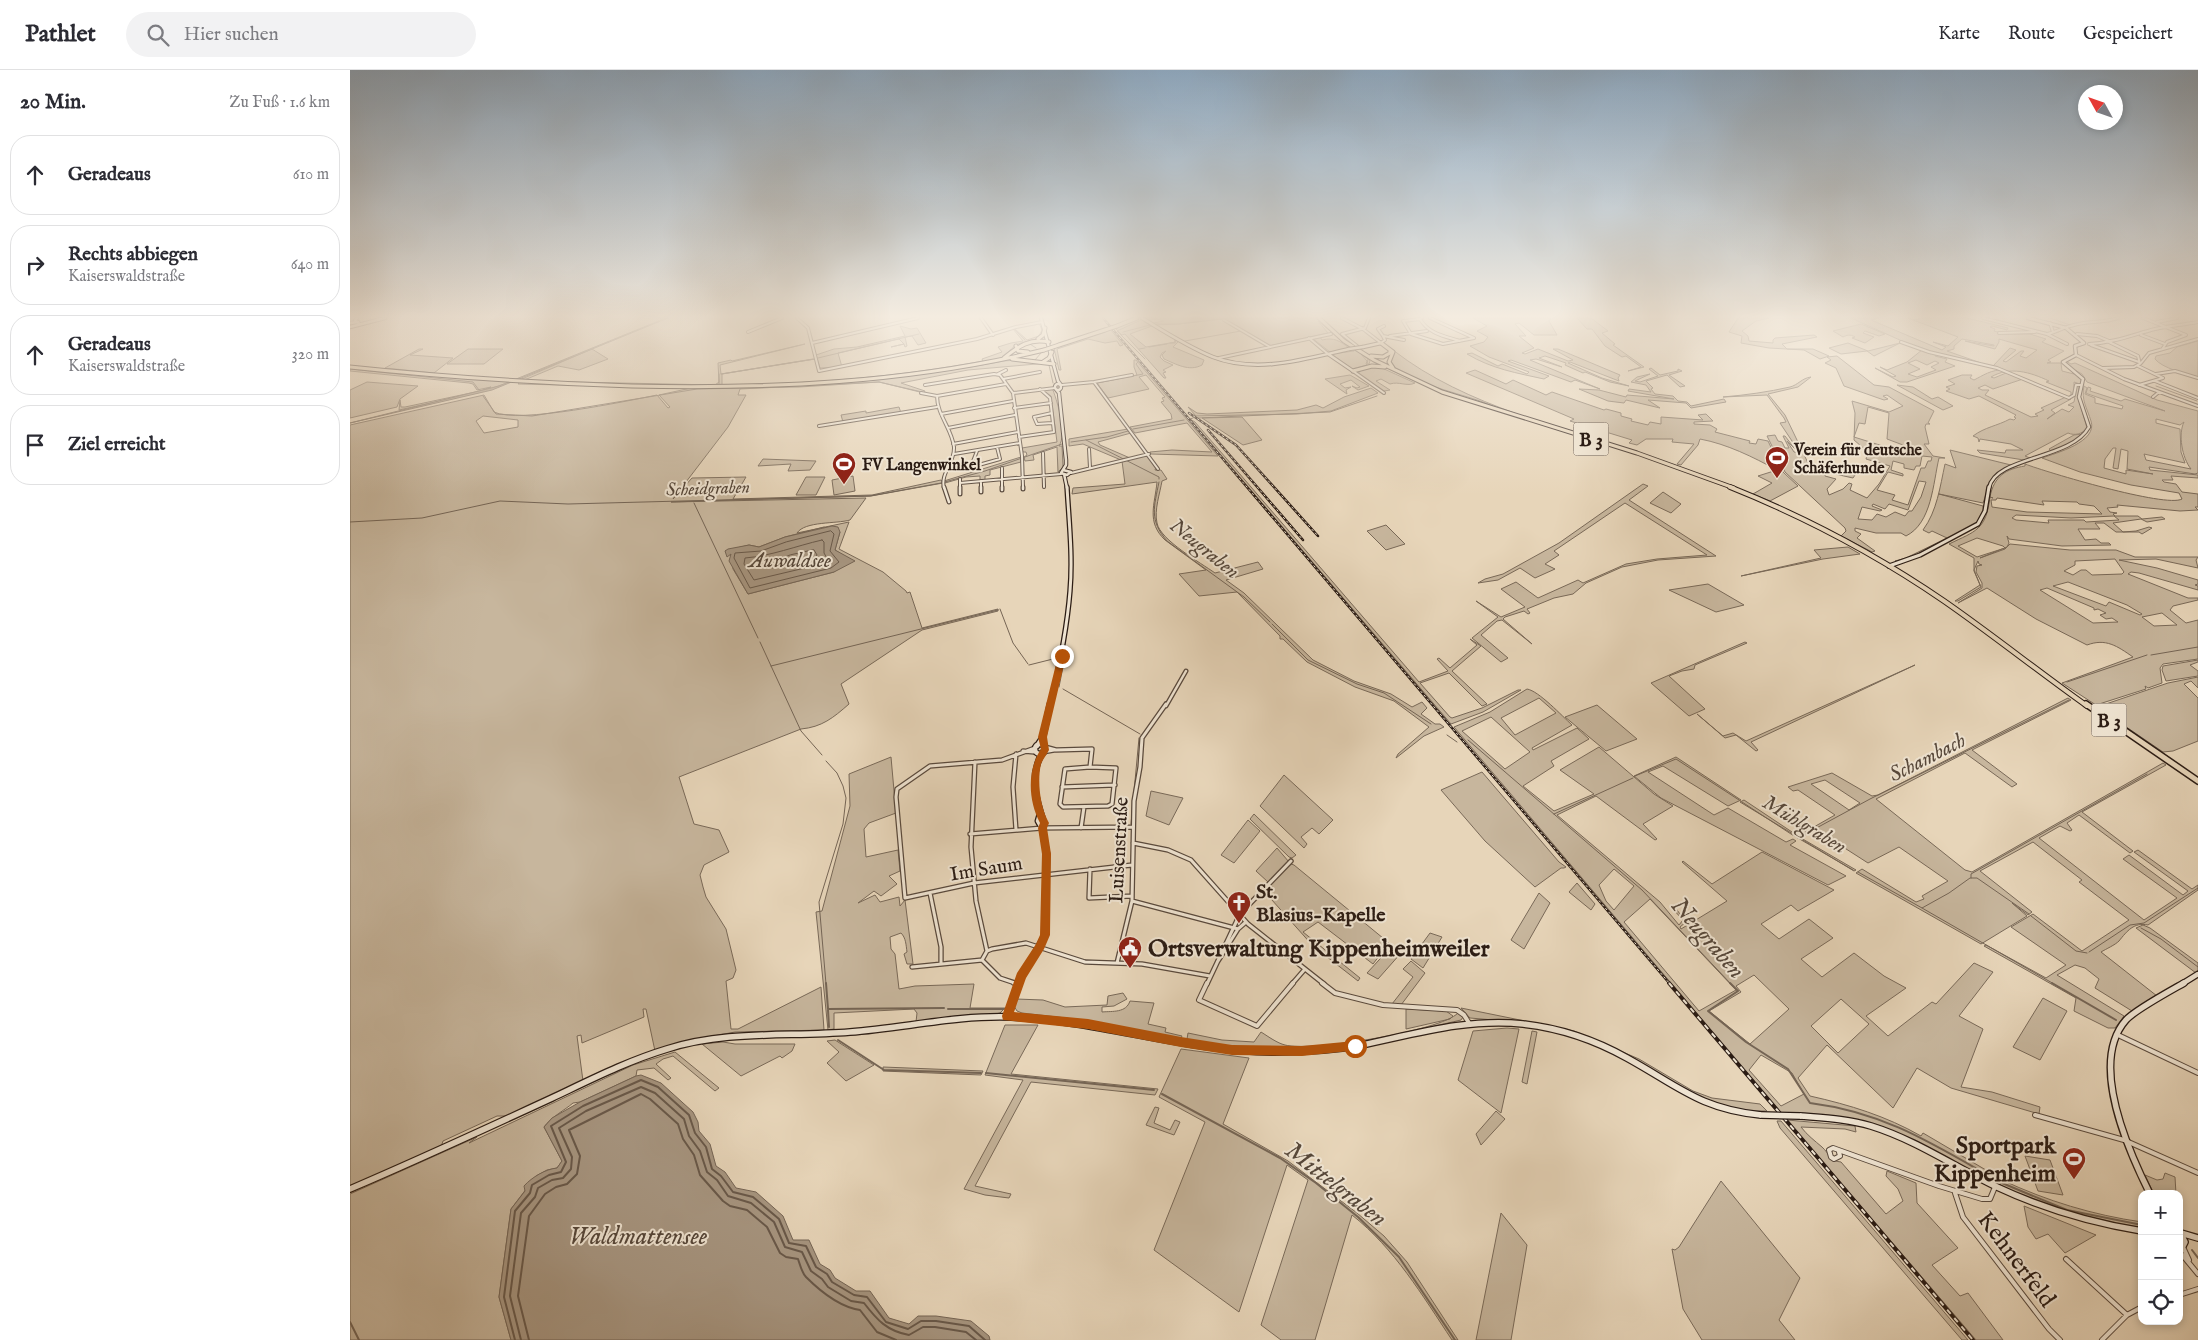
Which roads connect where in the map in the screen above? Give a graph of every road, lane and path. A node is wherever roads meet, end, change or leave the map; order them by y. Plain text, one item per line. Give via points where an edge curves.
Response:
1 (472, 377) edge
2 (890, 377) edge
3 (976, 377) edge
4 (1012, 377) edge
5 (1057, 377) edge
6 (1120, 377) edge
7 (1361, 377) edge
8 (1412, 377) edge
9 (2019, 377) edge
10 (2082, 377) edge
11 (2122, 377) edge
12 (2162, 377) edge
13 (1003, 379) joint
14 (2154, 380) junction
15 (1058, 381) junction
16 (1094, 382) junction
17 (1006, 384) junction
18 (925, 385) dead end
19 (2082, 385) junction
20 (2139, 385) junction
21 (1062, 386) junction
22 (1055, 387) junction
23 (1040, 389) junction
24 (1013, 392) junction
25 (1384, 392) dead end
26 (2159, 392) junction
27 (921, 393) dead end
28 (1059, 393) junction
29 (937, 396) junction
30 (2153, 397) dead end
31 (2198, 399) edge
32 (1014, 401) junction
33 (1051, 403) junction
34 (2194, 404) junction
35 (2198, 406) edge
36 (938, 407) junction
37 (1014, 408) junction
38 (1052, 413) junction
39 (940, 414) junction
40 (1015, 415) junction
41 (1052, 423) junction
42 (819, 426) dead end
43 (948, 428) junction
44 (1018, 432) junction
45 (1019, 437) junction
46 (1020, 443) junction
47 (953, 444) junction
48 (997, 447) junction
49 (1090, 449) dead end
50 (977, 451) junction
51 (1043, 453) dead end
52 (954, 454) junction
53 (1148, 454) junction
54 (1066, 465) junction
55 (978, 466) junction
56 (1002, 468) dead end
57 (1090, 468) junction
58 (1158, 469) dead end
59 (969, 470) dead end
60 (1070, 472) junction
61 (1063, 473) junction
62 (1044, 475) junction
63 (1023, 477) junction
64 (960, 479) dead end
65 (1002, 479) junction
66 (1066, 479) junction
67 (981, 481) junction
68 (960, 483) junction
69 (1044, 487) dead end
70 (1023, 489) dead end
71 (1002, 490) dead end
72 (981, 492) dead end
73 (960, 494) dead end
74 (948, 502) dead end
75 (1898, 564) junction
76 (1889, 566) junction
77 (1900, 573) junction
78 (1186, 670) dead end
79 (1043, 737) junction
80 (1035, 749) junction
81 (1044, 750) junction
82 (1016, 754) junction
83 (975, 762) junction
84 (1037, 762) junction
85 (1090, 766) junction
86 (2198, 781) edge
87 (1115, 785) junction
88 (1062, 787) junction
89 (1084, 807) junction
90 (1133, 827) junction
91 (1042, 828) junction
92 (1081, 828) junction
93 (1016, 830) junction
94 (970, 834) junction
95 (1133, 843) junction
96 (1291, 861) dead end
97 (1132, 865) junction
98 (1090, 869) junction
99 (1047, 875) junction
100 (974, 882) junction
101 (930, 893) junction
102 (1132, 896) junction
103 (1132, 901) junction
104 (1240, 914) junction
105 (1246, 922) junction
106 (1233, 928) junction
107 (1238, 929) junction
108 (1040, 946) junction
109 (987, 951) junction
110 (982, 960) junction
111 (1218, 961) junction
112 (1117, 963) junction
113 (941, 964) junction
114 (912, 967) dead end
115 (1304, 969) junction
116 (2198, 974) edge
117 (1211, 976) junction
118 (1018, 984) junction
119 (1007, 1016) junction
120 (1469, 1023) junction
121 (2116, 1034) junction
122 (2198, 1073) edge
123 (2035, 1115) dead end
124 (2124, 1140) junction
125 (1839, 1152) dead end
126 (2198, 1173) edge
127 (1995, 1186) junction
128 (350, 1189) edge
129 (2148, 1190) edge
130 (1956, 1193) junction
131 (2138, 1230) edge
132 (2183, 1233) edge
133 (2197, 1238) edge
134 (2183, 1244) edge
135 (2183, 1249) edge
136 (2066, 1259) dead end
137 (2198, 1274) edge
138 (2198, 1289) edge
139 (2183, 1294) edge
140 (2138, 1309) edge
141 (2127, 1315) junction
142 (2060, 1340) edge
143 (2102, 1340) edge

1 - 2 main road via 524,382 686,386 797,385
3 - 18 street
4 - 13 street
5 - 15 street
6 - 16 street
7 - 25 street
8 - 76 main road, B 3 via 1466,399 1653,458 1717,482 1807,521
9 - 19 street via 2069,398 2074,396 2076,385
10 - 19 street
11 - 20 street
12 - 14 street
13 - 17 street
14 - 20 street
14 - 31 street
15 - 21 street
15 - 22 street
16 - 21 street
16 - 53 street
17 - 24 street
17 - 29 street
19 - 75 street via 2079,397 2089,422 2084,436 2057,451 2002,470 1990,483 1985,511 1978,524
20 - 26 street
21 - 22 street
21 - 28 street
22 - 23 street
22 - 28 street
23 - 24 street
23 - 33 street via 1048,394
24 - 32 street
26 - 30 street
26 - 34 street
27 - 29 street
28 - 54 street
29 - 36 street
31 - 34 street
32 - 37 street
32 - 39 street
33 - 37 street
33 - 38 street
34 - 35 street
36 - 39 street
36 - 42 street
37 - 40 street
38 - 41 street
38 - 41 street via 1036,415 1034,422
39 - 43 street
40 - 43 street
40 - 44 street
41 - 45 street via 1052,433
43 - 47 street
44 - 45 street
44 - 47 street
45 - 46 street
46 - 48 street
46 - 63 street
47 - 52 street
48 - 50 street
48 - 55 street via 1000,459
49 - 57 street
50 - 52 street
50 - 55 street via 972,465
51 - 62 street
52 - 74 street via 943,482
53 - 57 street
53 - 58 street
54 - 60 street
54 - 61 street
55 - 59 street
56 - 65 street
57 - 60 street
60 - 61 street
60 - 66 street
61 - 62 street
61 - 66 street
62 - 63 street
62 - 69 street
63 - 65 street
63 - 70 street
64 - 68 street
65 - 67 street
65 - 71 street
66 - 79 street via 1070,590 1062,656
67 - 68 street
67 - 72 street
68 - 73 street
75 - 76 street
75 - 77 street
76 - 77 main road, B 3
77 - 86 main road, B 3
78 - 90 street, Luisenstraße via 1142,738
79 - 80 street
79 - 81 street
80 - 81 street
80 - 81 street
80 - 82 street
80 - 84 street
81 - 84 street
81 - 85 street via 1092,749
82 - 83 street via 1002,760
82 - 93 street via 1013,787
83 - 94 street
83 - 101 street, Im Saum via 930,766 896,792 905,898
84 - 91 street via 1035,793 1040,814 1038,821
85 - 87 street via 1116,768
85 - 88 street via 1065,769
87 - 88 street
87 - 89 street via 1112,804
88 - 89 street via 1060,804 1063,807
89 - 92 street
90 - 92 street
90 - 95 street, Luisenstraße
91 - 92 street
91 - 93 street
91 - 99 street
93 - 94 street
94 - 100 street
95 - 97 street, Luisenstraße
95 - 104 street via 1168,850 1191,860
96 - 104 street
97 - 98 street, Im Saum
97 - 102 street, Luisenstraße
98 - 99 street, Im Saum
98 - 102 street via 1089,898
99 - 100 street, Im Saum
99 - 108 street via 1045,935
100 - 101 street, Im Saum
100 - 109 street
101 - 113 street via 941,947
102 - 103 street, Luisenstraße
103 - 106 street
103 - 112 street, Luisenstraße
104 - 105 street
104 - 106 street
105 - 107 street
105 - 115 street
106 - 107 street
106 - 111 street
107 - 111 street
108 - 109 street via 1010,944
108 - 112 street via 1085,962
108 - 118 street
109 - 110 street
110 - 113 street
110 - 118 street via 1000,978
111 - 117 street
112 - 117 street
113 - 114 street
115 - 117 street via 1255,1027 1199,1000
115 - 120 street via 1334,993 1346,998 1383,1005 1457,1010
116 - 121 street via 2127,1018
118 - 119 street
119 - 120 street via 1101,1026 1213,1047 1275,1052 1355,1046
119 - 128 street via 827,1034 727,1036 670,1048 586,1082
120 - 127 street, bridge via 1520,1024 1576,1036 1625,1057 1700,1101 1727,1110 1855,1122 1885,1131
121 - 122 street
121 - 124 street via 2112,1084
123 - 124 street
124 - 126 street
124 - 129 street
125 - 130 street via 1854,1154
127 - 130 street via 1988,1199
127 - 131 street via 2062,1214 2099,1225
130 - 142 street, Kehnerfeld via 1963,1217
132 - 133 street
133 - 134 street
135 - 137 street
136 - 141 street, Kehnerfeld
138 - 139 street
140 - 141 street
141 - 143 street

